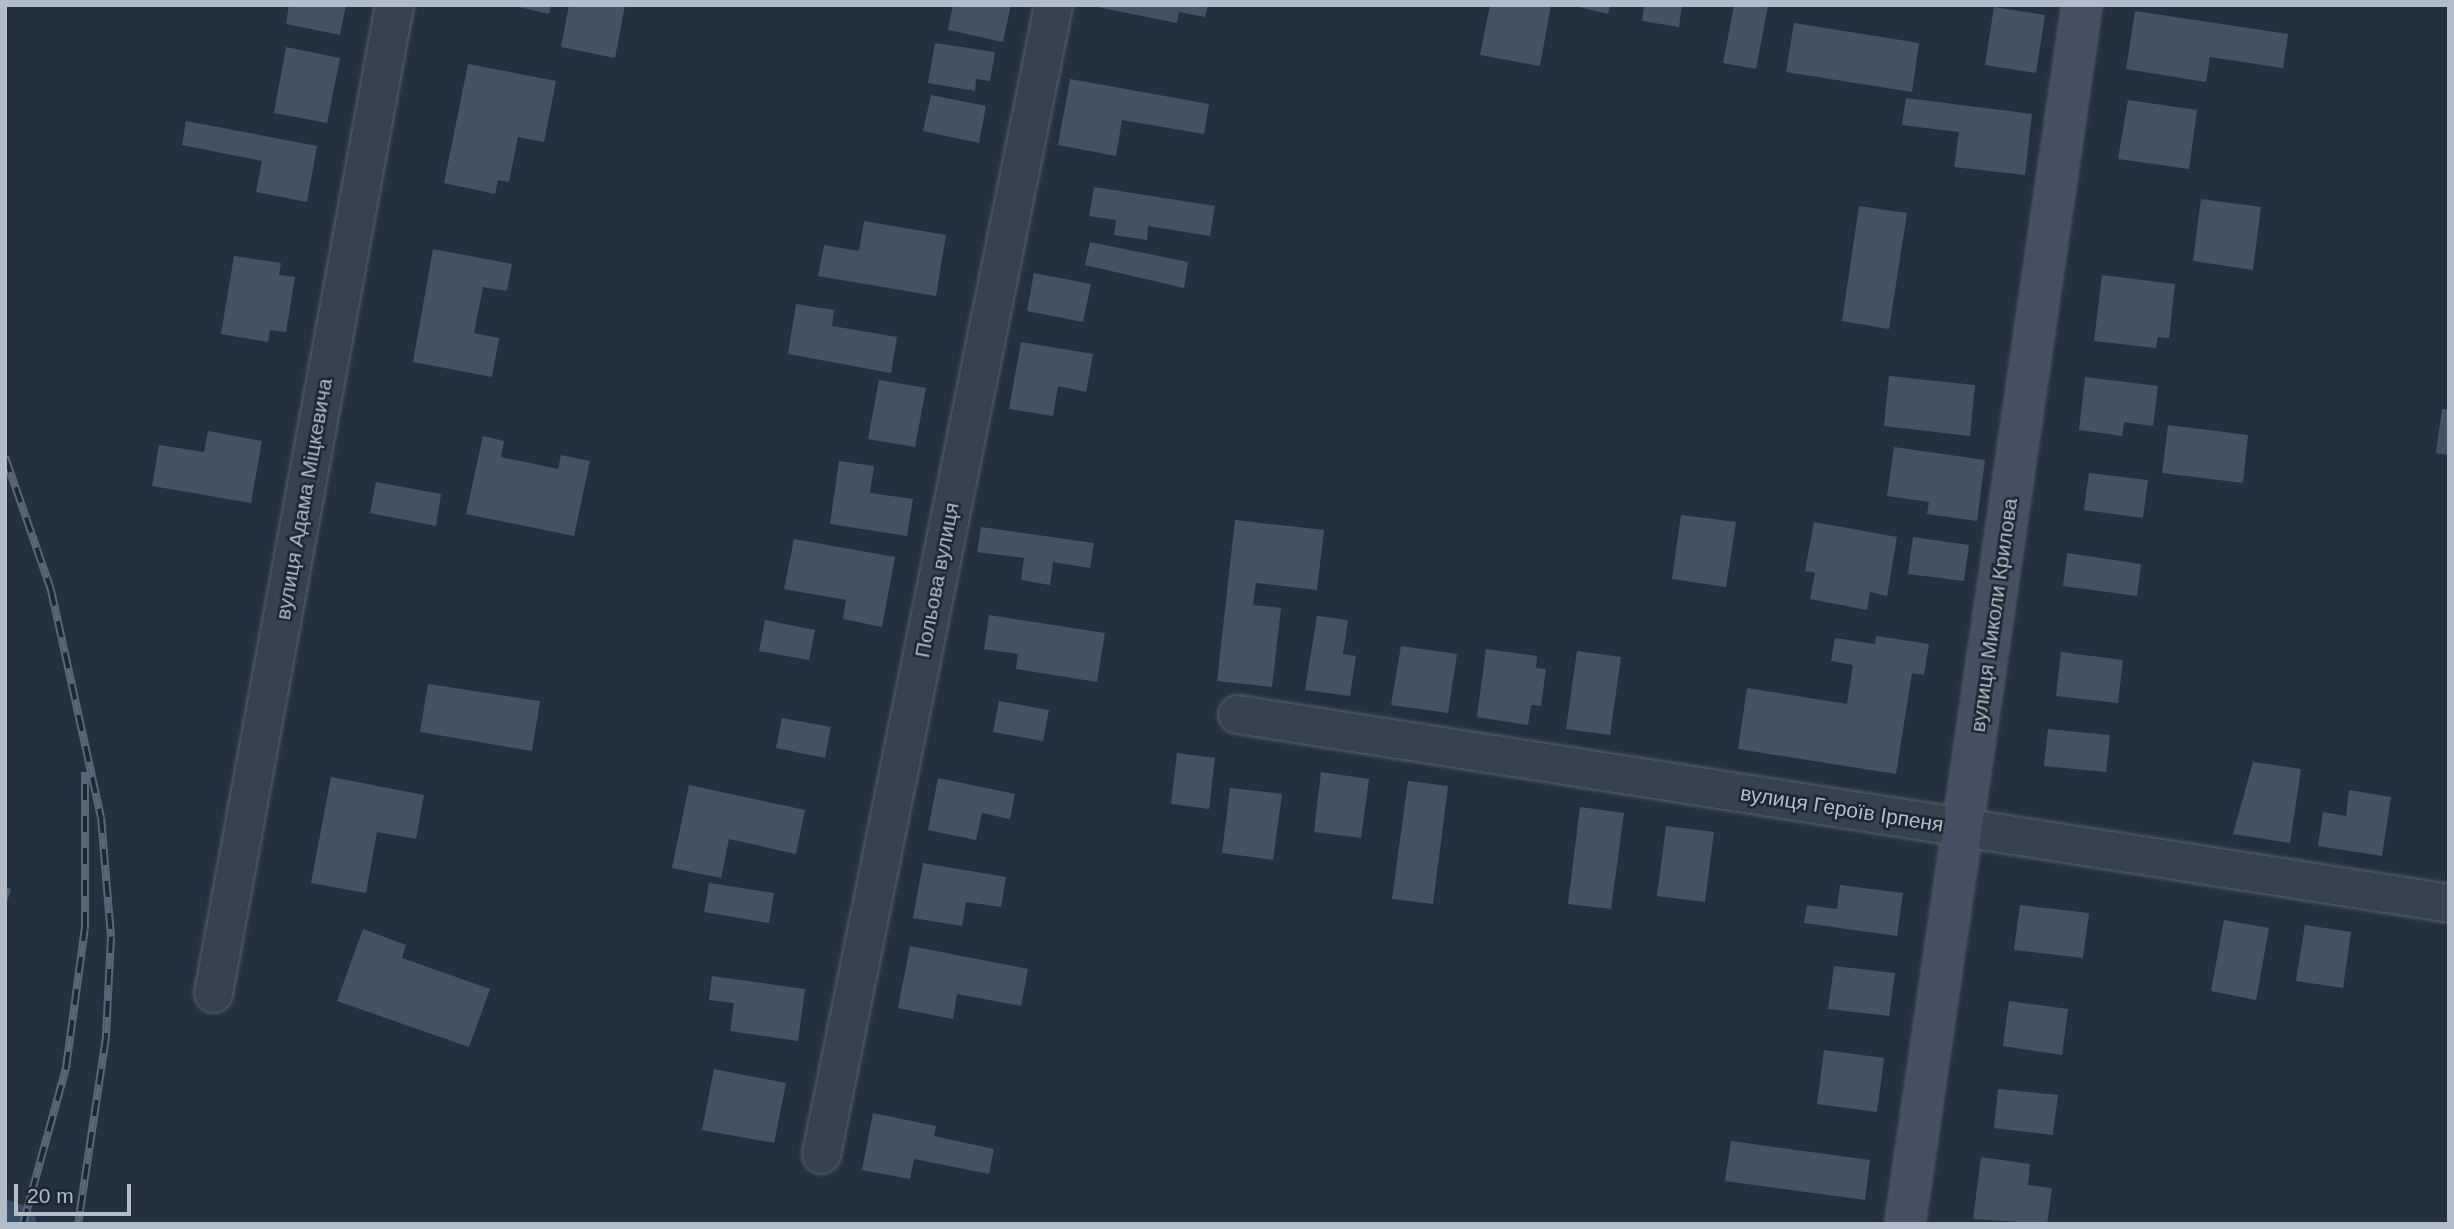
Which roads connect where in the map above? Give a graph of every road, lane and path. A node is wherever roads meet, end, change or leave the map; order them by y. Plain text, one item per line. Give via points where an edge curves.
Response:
1 (394, 5) edge
2 (1053, 5) edge
3 (2082, 5) edge
4 (1237, 714) dead end
5 (1964, 828) junction
6 (2449, 903) edge
7 (213, 993) dead end
8 (821, 1154) dead end
9 (1905, 1224) edge

1 - 7 street, вулиця Адама Міцкевича
2 - 8 street, Польова вулиця
3 - 5 street, вулиця Миколи Крилова
4 - 5 street, вулиця Героїв Ірпеня
5 - 6 street, вулиця Героїв Ірпеня
5 - 9 street, вулиця Миколи Крилова

